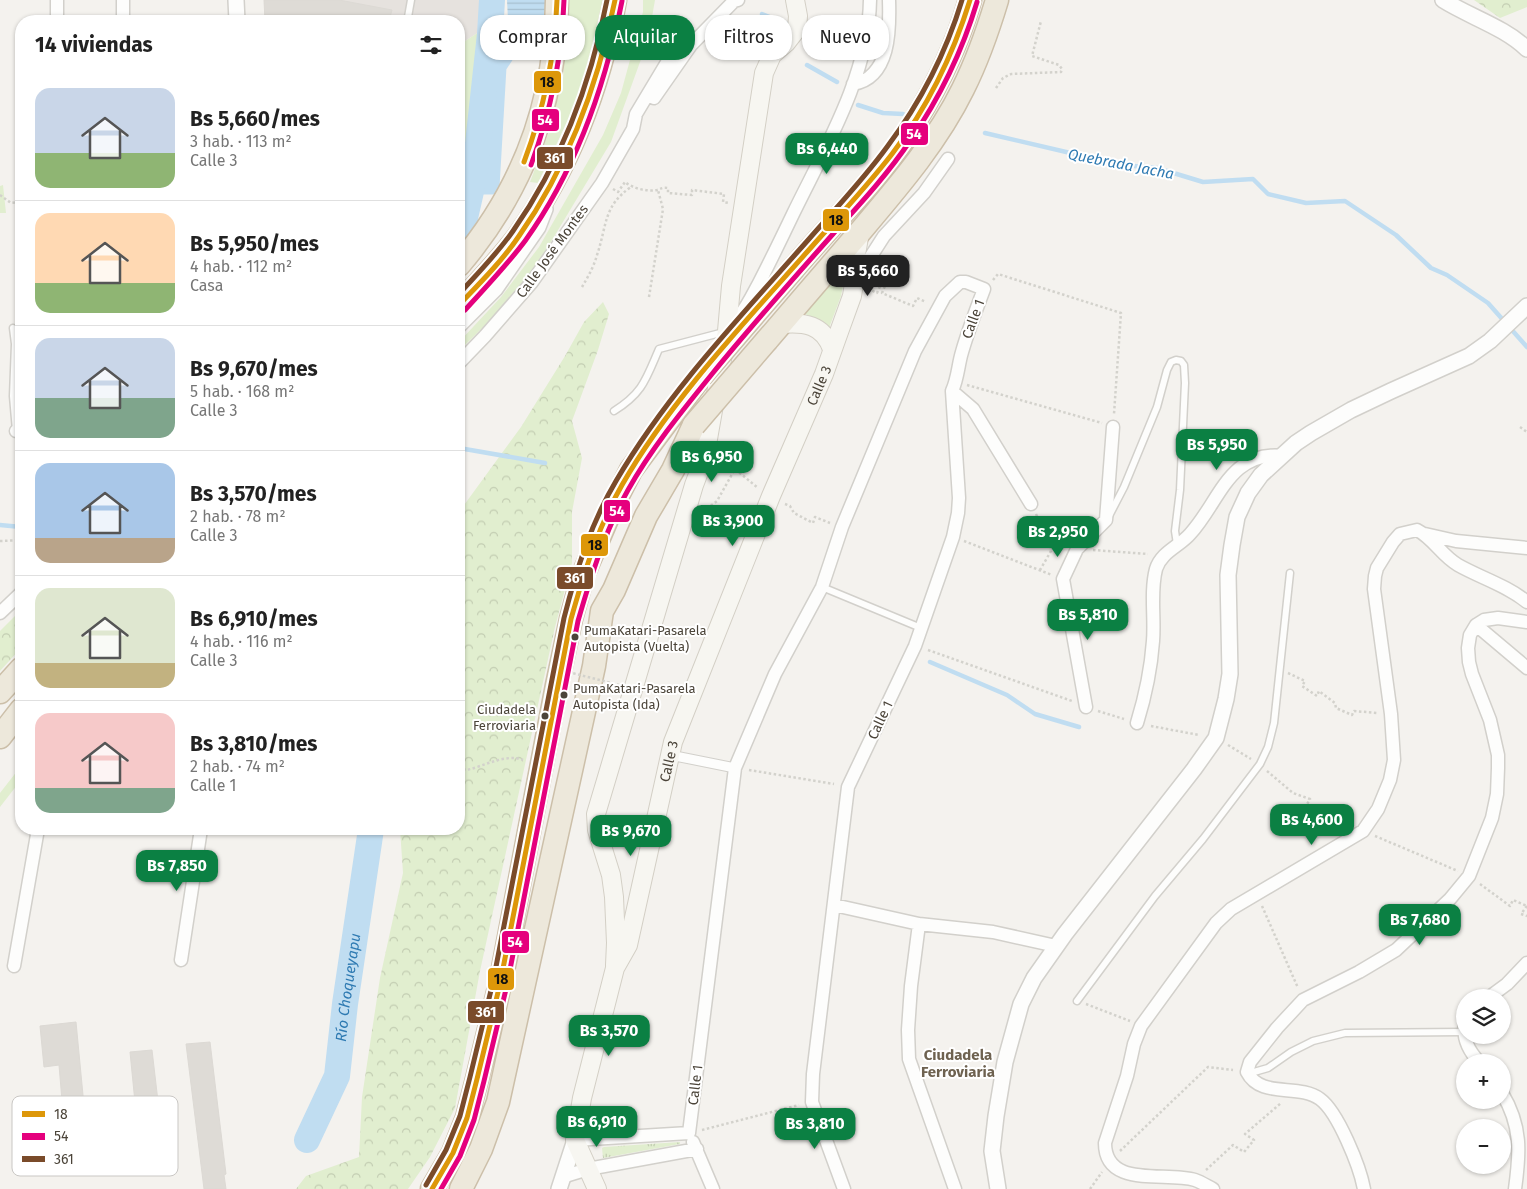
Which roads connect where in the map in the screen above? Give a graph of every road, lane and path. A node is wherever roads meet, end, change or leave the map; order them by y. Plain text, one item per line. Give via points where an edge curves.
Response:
1 (57, 0) edge
2 (123, 0) edge
3 (236, 0) edge
4 (411, 0) edge
5 (557, 0) edge
6 (615, 0) edge
7 (738, 0) edge
8 (795, 0) edge
9 (870, 0) edge
10 (889, 0) edge
11 (970, 0) edge
12 (997, 0) edge
13 (1443, 0) edge
14 (57, 15) edge
15 (123, 15) edge
16 (237, 15) edge
17 (408, 15) edge
18 (1041, 21) dead end
19 (1527, 49) edge
20 (668, 60) edge
21 (853, 84) junction
22 (996, 88) dead end
23 (634, 130) junction
24 (948, 159) dead end
25 (560, 167) junction
26 (602, 183) junction
27 (631, 187) junction
28 (658, 190) junction
29 (0, 195) edge
30 (15, 203) edge
31 (733, 204) dead end
32 (860, 232) junction
33 (465, 258) edge
34 (855, 272) junction
35 (582, 287) dead end
36 (984, 288) junction
37 (649, 297) dead end
38 (465, 298) edge
39 (1527, 306) edge
40 (939, 308) junction
41 (465, 319) edge
42 (14, 328) dead end
43 (727, 331) junction
44 (774, 332) junction
45 (15, 344) edge
46 (15, 344) edge
47 (832, 349) junction
48 (465, 357) edge
49 (954, 386) junction
50 (15, 408) edge
51 (614, 411) dead end
52 (1114, 427) junction
53 (1520, 427) dead end
54 (1527, 432) edge
55 (1283, 456) junction
56 (759, 488) dead end
57 (779, 501) dead end
58 (1030, 504) joint
59 (699, 512) dead end
60 (1106, 520) junction
61 (842, 527) junction
62 (1425, 534) junction
63 (953, 537) junction
64 (15, 540) edge
65 (0, 541) edge
66 (1177, 544) junction
67 (1527, 548) edge
68 (1078, 549) junction
69 (1152, 554) dead end
70 (1040, 570) junction
71 (1290, 573) dead end
72 (1063, 579) junction
73 (822, 587) junction
74 (15, 599) edge
75 (1527, 602) edge
76 (0, 613) edge
77 (1527, 622) edge
78 (1476, 625) junction
79 (921, 628) junction
80 (915, 646) junction
81 (549, 667) dead end
82 (1527, 668) edge
83 (1281, 669) junction
84 (15, 676) edge
85 (619, 685) dead end
86 (0, 692) edge
87 (1086, 707) junction
88 (1391, 714) junction
89 (15, 718) edge
90 (1137, 723) junction
91 (0, 737) edge
92 (1216, 738) junction
93 (670, 755) junction
94 (528, 763) dead end
95 (1260, 764) junction
96 (736, 768) junction
97 (465, 770) edge
98 (848, 787) junction
99 (1293, 793) dead end
100 (37, 835) edge
101 (200, 835) edge
102 (1469, 876) junction
103 (1257, 894) junction
104 (834, 905) junction
105 (1527, 906) edge
106 (1527, 916) edge
107 (919, 924) junction
108 (1056, 946) junction
109 (181, 960) dead end
110 (1527, 963) edge
111 (14, 966) dead end
112 (615, 968) junction
113 (1500, 989) edge
114 (1304, 1000) junction
115 (1077, 1001) joint
116 (1141, 1026) junction
117 (1456, 1028) edge
118 (1247, 1072) junction
119 (1295, 1090) junction
120 (812, 1102) junction
121 (1510, 1109) edge
122 (689, 1133) junction
123 (575, 1140) junction
124 (697, 1149) junction
125 (1108, 1162) junction
126 (588, 1169) junction
127 (1195, 1180) junction
128 (561, 1183) edge
129 (432, 1189) edge
130 (461, 1189) edge
131 (597, 1189) edge
132 (713, 1189) edge
133 (844, 1189) edge
134 (955, 1189) edge
135 (998, 1189) edge
136 (1090, 1189) edge
137 (1213, 1189) edge
138 (1364, 1189) edge
139 (1515, 1189) edge

1 - 14 street
2 - 15 street
3 - 16 street
4 - 17 lane
5 - 33 highway via 553,60 536,130 521,169 500,209
6 - 25 highway via 593,90
7 - 23 street, Calle José Montes via 691,45
8 - 43 main road via 797,29 772,55 764,73
9 - 21 street via 867,37
10 - 21 street via 885,53 880,66 863,83
11 - 129 highway, bridge via 957,38 915,121 863,188 701,376 630,470 613,505 583,575 570,619 500,984 468,1118
12 - 32 highway via 963,89 940,129 916,164
13 - 19 street via 1503,31
18 - 22 path via 1032,56 1059,64 1061,72 1010,74
20 - 23 street, Calle José Montes via 636,114
21 - 43 street via 774,255 748,305
23 - 26 street, Calle José Montes
24 - 34 street via 924,193 884,236 866,264
25 - 38 highway via 519,235
25 - 41 street via 538,228 495,289
26 - 27 path via 618,192 625,182
26 - 48 street, Calle José Montes via 532,282
27 - 28 path
27 - 35 path via 620,194 608,211 597,257
28 - 31 path via 661,187 668,188 668,193 692,195 692,190 724,194 723,202
28 - 37 path via 663,209
29 - 30 path
32 - 34 main road, Calle 3
32 - 44 highway
34 - 40 path via 873,284 871,290 877,292 881,284 885,286 882,293 913,306 917,298 926,302 923,310 927,312 931,304
34 - 47 main road, Calle 3 via 852,296
36 - 40 street, Calle 1 via 960,282
36 - 49 street, Calle 1 via 966,336
36 - 52 path via 998,274 1121,313
39 - 55 street via 1469,356 1351,410 1311,433
40 - 61 street, Calle 1 via 915,351
42 - 46 lane
43 - 51 lane via 659,349 643,386
43 - 112 main road via 705,456 596,814 596,830 611,875 614,897
44 - 47 main road, Calle 3 via 798,323 818,329
44 - 130 highway, bridge via 694,425 646,516 602,611 594,666 498,1102 481,1149
45 - 50 lane
47 - 93 main road, Calle 3
49 - 52 path
49 - 58 street via 973,409
49 - 63 street, Calle 1 via 959,498
52 - 60 street
53 - 54 path
55 - 66 street via 1262,456 1241,467 1220,490 1192,533
55 - 92 street via 1261,475 1237,517 1228,575 1230,674
56 - 59 path via 735,469 717,501
57 - 61 path via 813,523 815,517
58 - 70 path via 1051,546
60 - 66 lane via 1124,488 1157,407 1167,370 1171,362 1181,361 1185,383 1180,490 1174,531
60 - 68 street
61 - 73 street, Calle 1
62 - 67 street via 1456,541
62 - 75 street via 1458,565 1490,579
62 - 88 street via 1417,530 1400,534 1383,557 1375,576
63 - 70 path
63 - 79 street, Calle 1
64 - 65 path
66 - 90 street via 1161,559 1156,569 1153,642 1144,701
68 - 69 path
68 - 72 street
70 - 72 path
71 - 83 lane
72 - 87 street
73 - 79 lane
73 - 96 street, Calle 1 via 775,674
74 - 76 street
77 - 78 street via 1498,618
78 - 82 street
78 - 102 street via 1470,635 1469,662 1490,720 1498,768 1492,818
79 - 80 street, Calle 1
80 - 87 path
80 - 98 street, Calle 1
81 - 85 path, bridge
83 - 88 path via 1305,681 1302,686 1317,696 1319,691 1336,703 1336,708 1352,715 1354,711
83 - 95 lane via 1274,723
84 - 86 highway
87 - 90 path
88 - 103 street via 1394,760 1390,780 1378,809 1363,831
89 - 91 highway
90 - 92 path
92 - 95 path
92 - 108 street
93 - 96 street
93 - 112 main road, Calle 3 via 628,945
94 - 97 path via 521,759 508,759
95 - 99 path
95 - 115 lane
96 - 98 path
96 - 122 street, Calle 1
98 - 104 street, Calle 1
100 - 111 street
101 - 109 street
102 - 105 path via 1510,906 1513,900
102 - 114 street via 1450,899 1396,950
103 - 114 path
103 - 116 street via 1231,909 1216,923
104 - 107 street
104 - 120 street, Calle 1
105 - 106 path via 1521,914
107 - 108 street via 993,932
107 - 134 street via 910,995 909,1059
108 - 135 street via 1021,1004 1005,1062 992,1151
110 - 113 street
112 - 123 main road, Calle 3 via 582,1098
114 - 118 street via 1250,1062
115 - 116 path
116 - 125 street via 1106,1144
117 - 118 lane via 1345,1033 1313,1041 1268,1068
118 - 119 street via 1260,1086
118 - 125 path via 1208,1067
119 - 127 path via 1245,1134 1254,1140 1244,1152 1233,1145
119 - 138 street via 1321,1100 1332,1114 1353,1151
120 - 122 path
120 - 133 street, Calle 1
121 - 139 street via 1519,1138
122 - 123 street
122 - 124 street
123 - 126 main road
123 - 128 street
124 - 126 street
124 - 132 street
125 - 127 street via 1116,1170 1130,1174
125 - 136 path
126 - 128 street
126 - 131 main road
127 - 137 street

